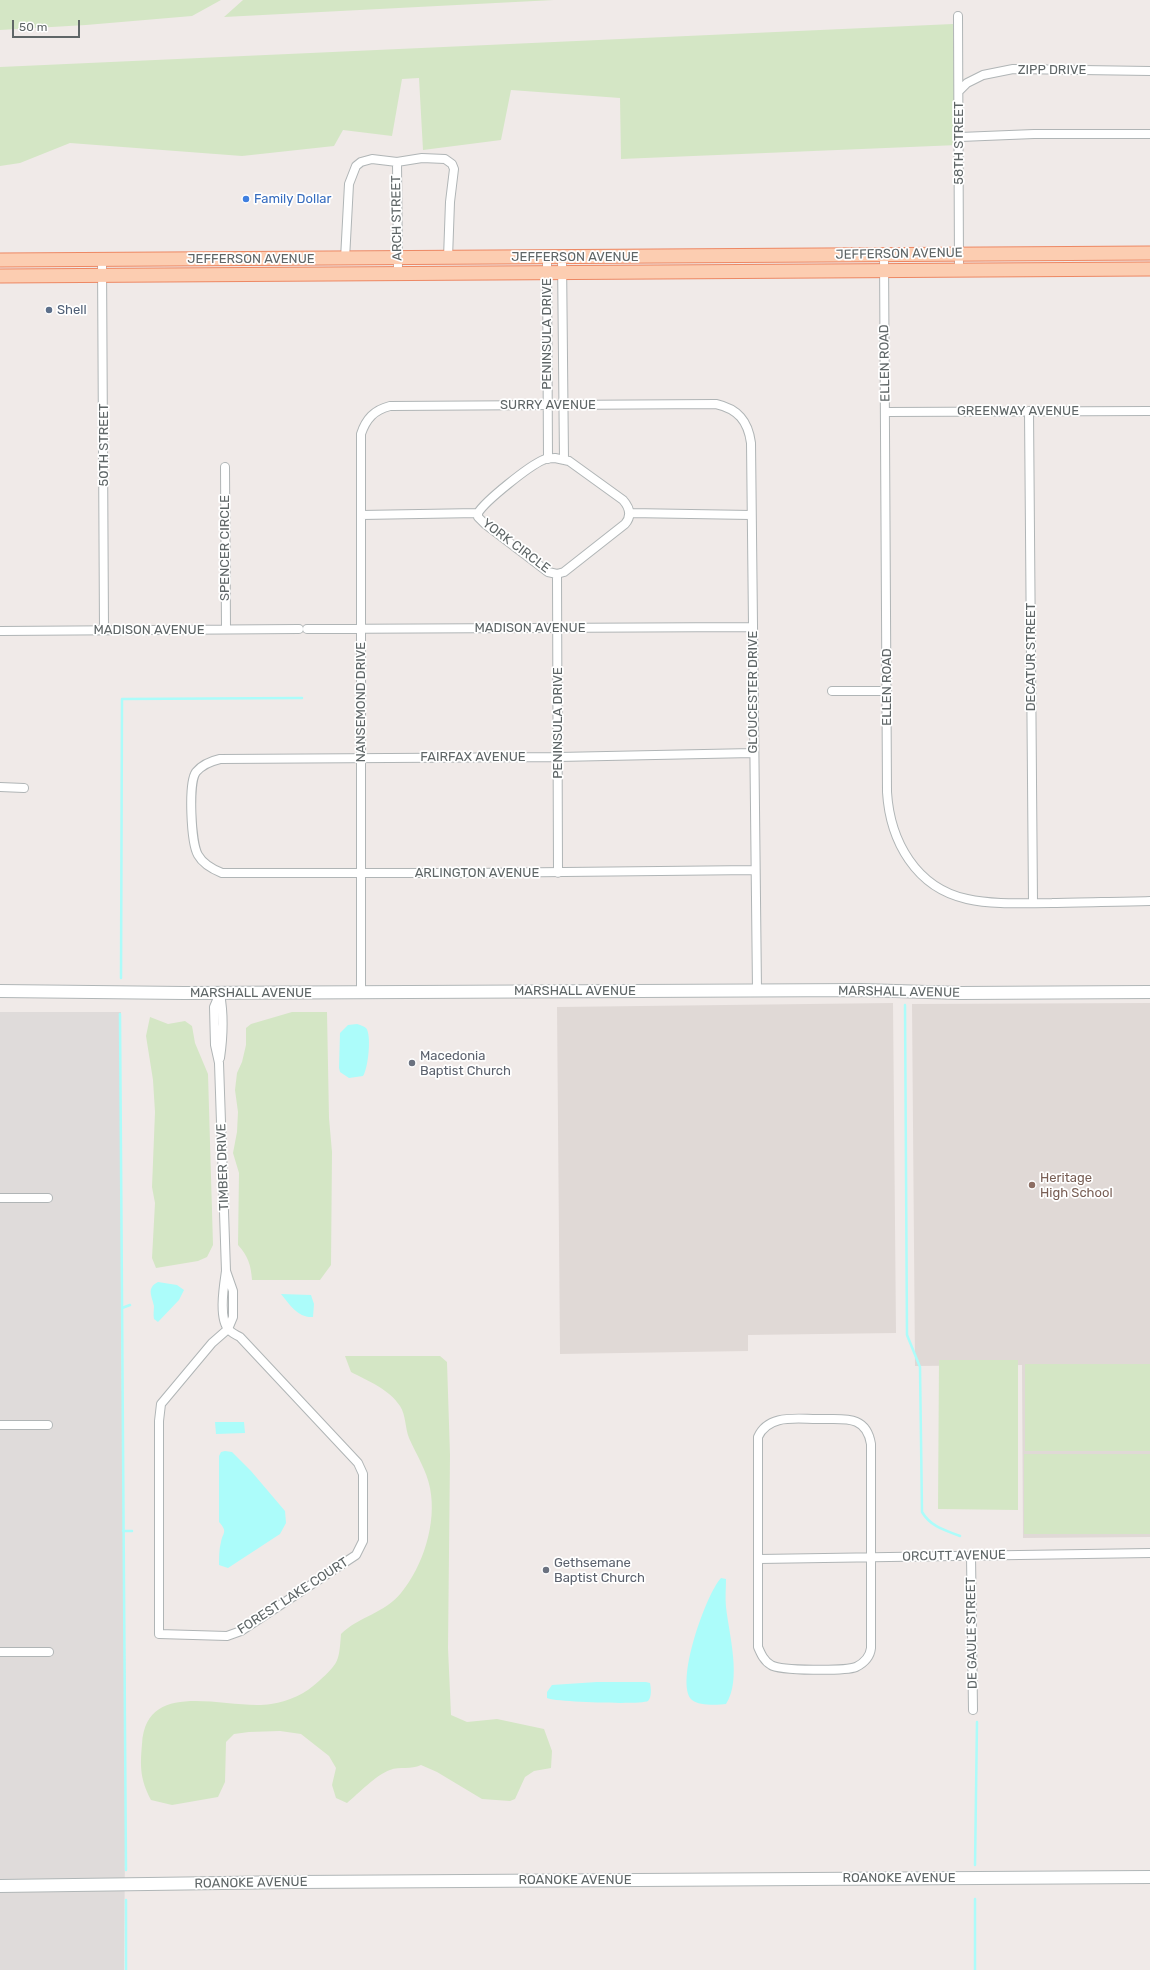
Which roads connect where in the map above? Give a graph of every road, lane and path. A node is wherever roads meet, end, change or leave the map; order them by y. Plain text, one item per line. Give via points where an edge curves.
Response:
1 (958, 16) dead end
2 (1150, 71) edge
3 (959, 91) junction
4 (1150, 134) edge
5 (960, 137) junction
6 (397, 162) junction
7 (1150, 253) edge
8 (884, 254) junction
9 (959, 254) junction
10 (547, 257) junction
11 (562, 257) junction
12 (345, 258) junction
13 (398, 258) junction
14 (448, 258) junction
15 (0, 260) edge
16 (102, 260) junction
17 (1150, 269) edge
18 (884, 270) junction
19 (959, 270) junction
20 (547, 272) junction
21 (562, 272) junction
22 (398, 273) junction
23 (0, 276) edge
24 (102, 276) junction
25 (547, 404) junction
26 (564, 404) junction
27 (725, 406) joint
28 (1150, 410) edge
29 (1029, 411) junction
30 (886, 412) junction
31 (372, 414) joint
32 (548, 459) junction
33 (564, 460) junction
34 (225, 468) dead end
35 (630, 513) junction
36 (478, 514) junction
37 (361, 515) junction
38 (751, 515) junction
39 (557, 574) junction
40 (752, 627) junction
41 (557, 628) junction
42 (361, 629) junction
43 (226, 630) junction
44 (0, 631) edge
45 (104, 631) junction
46 (832, 691) dead end
47 (887, 691) junction
48 (753, 753) junction
49 (361, 757) junction
50 (558, 757) junction
51 (0, 787) edge
52 (24, 788) dead end
53 (202, 861) joint
54 (755, 870) junction
55 (361, 872) junction
56 (558, 872) junction
57 (1150, 901) edge
58 (1033, 903) junction
59 (757, 990) junction
60 (0, 991) edge
61 (361, 992) junction
62 (1150, 992) edge
63 (220, 993) junction
64 (0, 1198) edge
65 (48, 1198) dead end
66 (228, 1329) junction
67 (0, 1425) edge
68 (48, 1425) dead end
69 (1150, 1553) edge
70 (971, 1555) junction
71 (872, 1557) junction
72 (759, 1559) junction
73 (0, 1652) edge
74 (49, 1652) dead end
75 (973, 1710) dead end
76 (1150, 1877) edge
77 (0, 1886) edge

1 - 3 street, 58TH STREET
2 - 3 street, ZIPP DRIVE via 1013,69 983,75 967,83
3 - 5 street, 58TH STREET
4 - 5 street
5 - 9 street, 58TH STREET
6 - 12 street via 372,159 356,166 349,184
6 - 13 street, ARCH STREET
6 - 14 street via 422,158 445,159 452,164 454,169
7 - 9 main road, JEFFERSON AVENUE
8 - 9 main road, JEFFERSON AVENUE
8 - 11 main road, JEFFERSON AVENUE
8 - 18 street, ELLEN ROAD
9 - 19 street, 58TH STREET
10 - 11 main road, JEFFERSON AVENUE
10 - 14 main road, JEFFERSON AVENUE
10 - 20 street, PENINSULA DRIVE
11 - 21 street, PENINSULA DRIVE
12 - 13 main road, JEFFERSON AVENUE
12 - 16 main road, JEFFERSON AVENUE
13 - 14 main road, JEFFERSON AVENUE
13 - 22 street, ARCH STREET
15 - 16 main road, JEFFERSON AVENUE
16 - 24 street, 50TH STREET
17 - 19 main road, JEFFERSON AVENUE
18 - 19 main road, JEFFERSON AVENUE
18 - 21 main road, JEFFERSON AVENUE
18 - 30 street, ELLEN ROAD
20 - 21 main road, JEFFERSON AVENUE
20 - 22 main road, JEFFERSON AVENUE
20 - 25 street, PENINSULA DRIVE
21 - 26 street, PENINSULA DRIVE
22 - 24 main road, JEFFERSON AVENUE
23 - 24 main road, JEFFERSON AVENUE
24 - 45 street, 50TH STREET
25 - 26 street, SURRY AVENUE
25 - 31 street, SURRY AVENUE via 390,406
25 - 32 street, PENINSULA DRIVE
26 - 27 street, SURRY AVENUE
26 - 33 street, PENINSULA DRIVE
27 - 38 street, GLOUCESTER DRIVE via 741,415 750,433
28 - 29 street, GREENWAY AVENUE
29 - 30 street, GREENWAY AVENUE
29 - 58 street, DECATUR STREET
30 - 47 street, ELLEN ROAD
31 - 37 street, NANSEMOND DRIVE via 361,434
32 - 33 street
32 - 36 street, YORK CIRCLE via 536,464 486,502
33 - 35 street via 623,500 628,505
34 - 43 street, SPENCER CIRCLE
35 - 38 street
35 - 39 street, YORK CIRCLE via 625,524 564,572
36 - 37 street, YORK CIRCLE
36 - 39 street, YORK CIRCLE via 484,524 548,572
37 - 42 street, NANSEMOND DRIVE
38 - 40 street, GLOUCESTER DRIVE
39 - 41 street, PENINSULA DRIVE
40 - 41 street, MADISON AVENUE
40 - 48 street, GLOUCESTER DRIVE
41 - 42 street, MADISON AVENUE
41 - 50 street, PENINSULA DRIVE
42 - 43 street, MADISON AVENUE
42 - 49 street, NANSEMOND DRIVE
43 - 45 street, MADISON AVENUE
44 - 45 street, MADISON AVENUE
46 - 47 street
47 - 58 street, ELLEN ROAD via 888,806 896,838 908,858 934,885 959,897
48 - 50 street, FAIRFAX AVENUE
48 - 54 street, GLOUCESTER DRIVE
49 - 50 street, FAIRFAX AVENUE
49 - 53 street, FAIRFAX AVENUE via 220,759 205,764 196,772 192,785 194,844
49 - 55 street, NANSEMOND DRIVE
50 - 56 street, PENINSULA DRIVE
51 - 52 street
53 - 55 street, ARLINGTON AVENUE via 214,870 222,872
54 - 56 street, ARLINGTON AVENUE
54 - 59 street, GLOUCESTER DRIVE
55 - 56 street, ARLINGTON AVENUE
55 - 61 street, NANSEMOND DRIVE
57 - 58 street, ELLEN ROAD
59 - 61 street, MARSHALL AVENUE
59 - 62 street, MARSHALL AVENUE
60 - 63 street, MARSHALL AVENUE
61 - 63 street, MARSHALL AVENUE
63 - 66 street, TIMBER DRIVE via 214,1007 215,1045 219,1063 226,1271 223,1292 224,1317
64 - 65 street
66 - 66 street, FOREST LAKE COURT via 240,1337 358,1463 363,1474 363,1541 356,1555 241,1631 227,1636 159,1634 161,1404 212,1343
67 - 68 street
69 - 70 street, ORCUTT AVENUE
70 - 71 street, ORCUTT AVENUE
70 - 75 street, DE GAULE STREET
71 - 72 street, ORCUTT AVENUE
71 - 72 street via 870,1653 857,1667 844,1669 785,1670 765,1660 758,1647
71 - 72 street via 871,1444 865,1426 853,1420 789,1419 771,1422 758,1437
73 - 74 street
76 - 77 street, ROANOKE AVENUE

